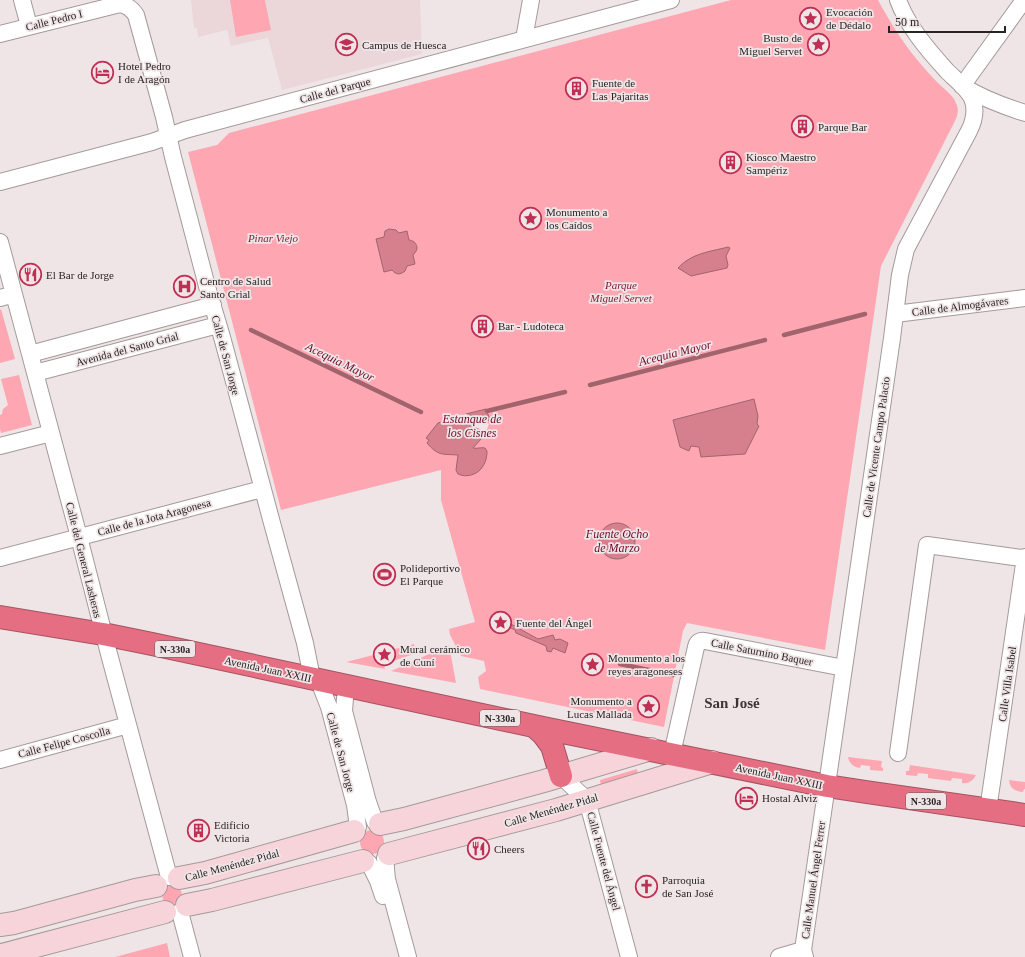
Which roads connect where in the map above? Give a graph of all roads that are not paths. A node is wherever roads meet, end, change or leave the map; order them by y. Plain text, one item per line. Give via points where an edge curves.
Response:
1 (22, 0) edge
2 (531, 0) edge
3 (671, 0) edge
4 (898, 0) edge
5 (1024, 0) edge
6 (131, 9) joint
7 (29, 26) junction
8 (0, 34) edge
9 (524, 39) junction
10 (962, 86) junction
11 (1007, 107) junction
12 (1025, 113) edge
13 (973, 123) junction
14 (168, 136) junction
15 (0, 182) edge
16 (0, 242) edge
17 (7, 296) edge
18 (1025, 298) edge
19 (212, 305) junction
20 (895, 314) junction
21 (218, 324) junction
22 (30, 354) junction
23 (35, 373) junction
24 (51, 433) junction
25 (0, 446) edge
26 (262, 489) junction
27 (79, 537) junction
28 (0, 558) edge
29 (1025, 558) edge
30 (0, 617) edge
31 (103, 634) junction
32 (844, 668) junction
33 (315, 679) junction
34 (349, 686) junction
35 (128, 725) junction
36 (534, 726) junction
37 (651, 750) junction
38 (898, 753) dead end
39 (672, 754) junction
40 (0, 760) edge
41 (712, 762) junction
42 (561, 776) junction
43 (827, 786) junction
44 (587, 800) junction
45 (988, 810) junction
46 (1025, 815) edge
47 (367, 826) junction
48 (377, 859) junction
49 (168, 880) junction
50 (177, 910) junction
51 (0, 925) edge
52 (0, 933) edge
53 (804, 954) edge
54 (1, 956) edge
55 (192, 957) edge
56 (399, 957) edge
57 (408, 957) edge
58 (629, 957) edge
59 (779, 957) edge

1 - 7 street
2 - 9 street
3 - 9 street, Calle del Parque
4 - 10 street via 922,41
5 - 10 street
6 - 7 street, Calle Pedro I via 120,4
6 - 14 street, Calle de San Jorge via 136,15
7 - 8 street, Calle Pedro I
9 - 14 street, Calle del Parque
10 - 11 street via 978,96
10 - 13 street, Calle de Vicente Campo Palacio via 972,99 975,115
11 - 12 street
11 - 13 street, Calle de Vicente Campo Palacio via 994,109
13 - 20 street, Calle de Vicente Campo Palacio via 906,249
14 - 15 street, Calle del Parque
14 - 19 street, Calle de San Jorge
16 - 17 street, Calle del General Lasheras
17 - 22 street, Calle del General Lasheras
18 - 20 street, Calle de Almogávares
19 - 21 street, Calle de San Jorge
19 - 22 street, Avenida del Santo Grial
20 - 32 street, Calle de Vicente Campo Palacio
21 - 23 street, Avenida del Santo Grial
21 - 26 street, Calle de San Jorge
22 - 23 street, Calle del General Lasheras
23 - 24 street, Calle del General Lasheras
24 - 25 street
24 - 27 street, Calle del General Lasheras
26 - 27 street, Calle de la Jota Aragonesa
26 - 33 street, Calle de San Jorge
27 - 28 street, Calle de la Jota Aragonesa
27 - 31 street, Calle del General Lasheras
29 - 38 street via 927,545
29 - 45 street, Calle Villa Isabel
30 - 31 highway, Avenida Juan XXIII / N-330a
31 - 33 highway, Avenida Juan XXIII / N-330a
31 - 35 street, Calle del General Lasheras
32 - 39 street, Calle Saturnino Baquer via 701,640 696,644
32 - 43 street, Calle de Vicente Campo Palacio
33 - 34 highway, Avenida Juan XXIII / N-330a
33 - 47 street, Calle de San Jorge via 329,707 355,805
34 - 36 highway, Avenida Juan XXIII / N-330a
34 - 47 street, Calle de San Jorge via 344,711 368,802
35 - 40 street, Calle Felipe Coscolla
35 - 49 street, Calle del General Lasheras
36 - 37 highway, Avenida Juan XXIII / N-330a
36 - 42 highway via 552,746
37 - 39 highway, Avenida Juan XXIII / N-330a
37 - 42 main road, Calle Menéndez Pidal
39 - 41 highway, Avenida Juan XXIII / N-330a
41 - 43 highway, Avenida Juan XXIII / N-330a
41 - 44 main road, Calle Menéndez Pidal
42 - 44 street, Calle Fuente del Ángel
42 - 47 main road, Calle Menéndez Pidal via 404,819
43 - 45 highway, Avenida Juan XXIII / N-330a
43 - 53 street, Calle Manuel Ángel Ferrer
44 - 48 main road, Calle Menéndez Pidal
44 - 58 street, Calle Fuente del Ángel
45 - 46 highway, Avenida Juan XXIII / N-330a
47 - 48 main road via 385,827 391,837 392,848
47 - 48 main road via 352,837 352,848 358,858
47 - 49 main road, Calle Menéndez Pidal via 205,873
48 - 50 main road, Calle Menéndez Pidal
48 - 56 street via 378,881
48 - 57 street via 387,879
49 - 50 main road via 154,896 154,901 157,906
49 - 50 main road via 184,881 189,890 190,900
49 - 51 main road, Calle Menéndez Pidal
50 - 54 main road, Calle Menéndez Pidal
50 - 55 street
52 - 54 main road via 4,942
53 - 59 street, Calle Manuel Ángel Ferrer

